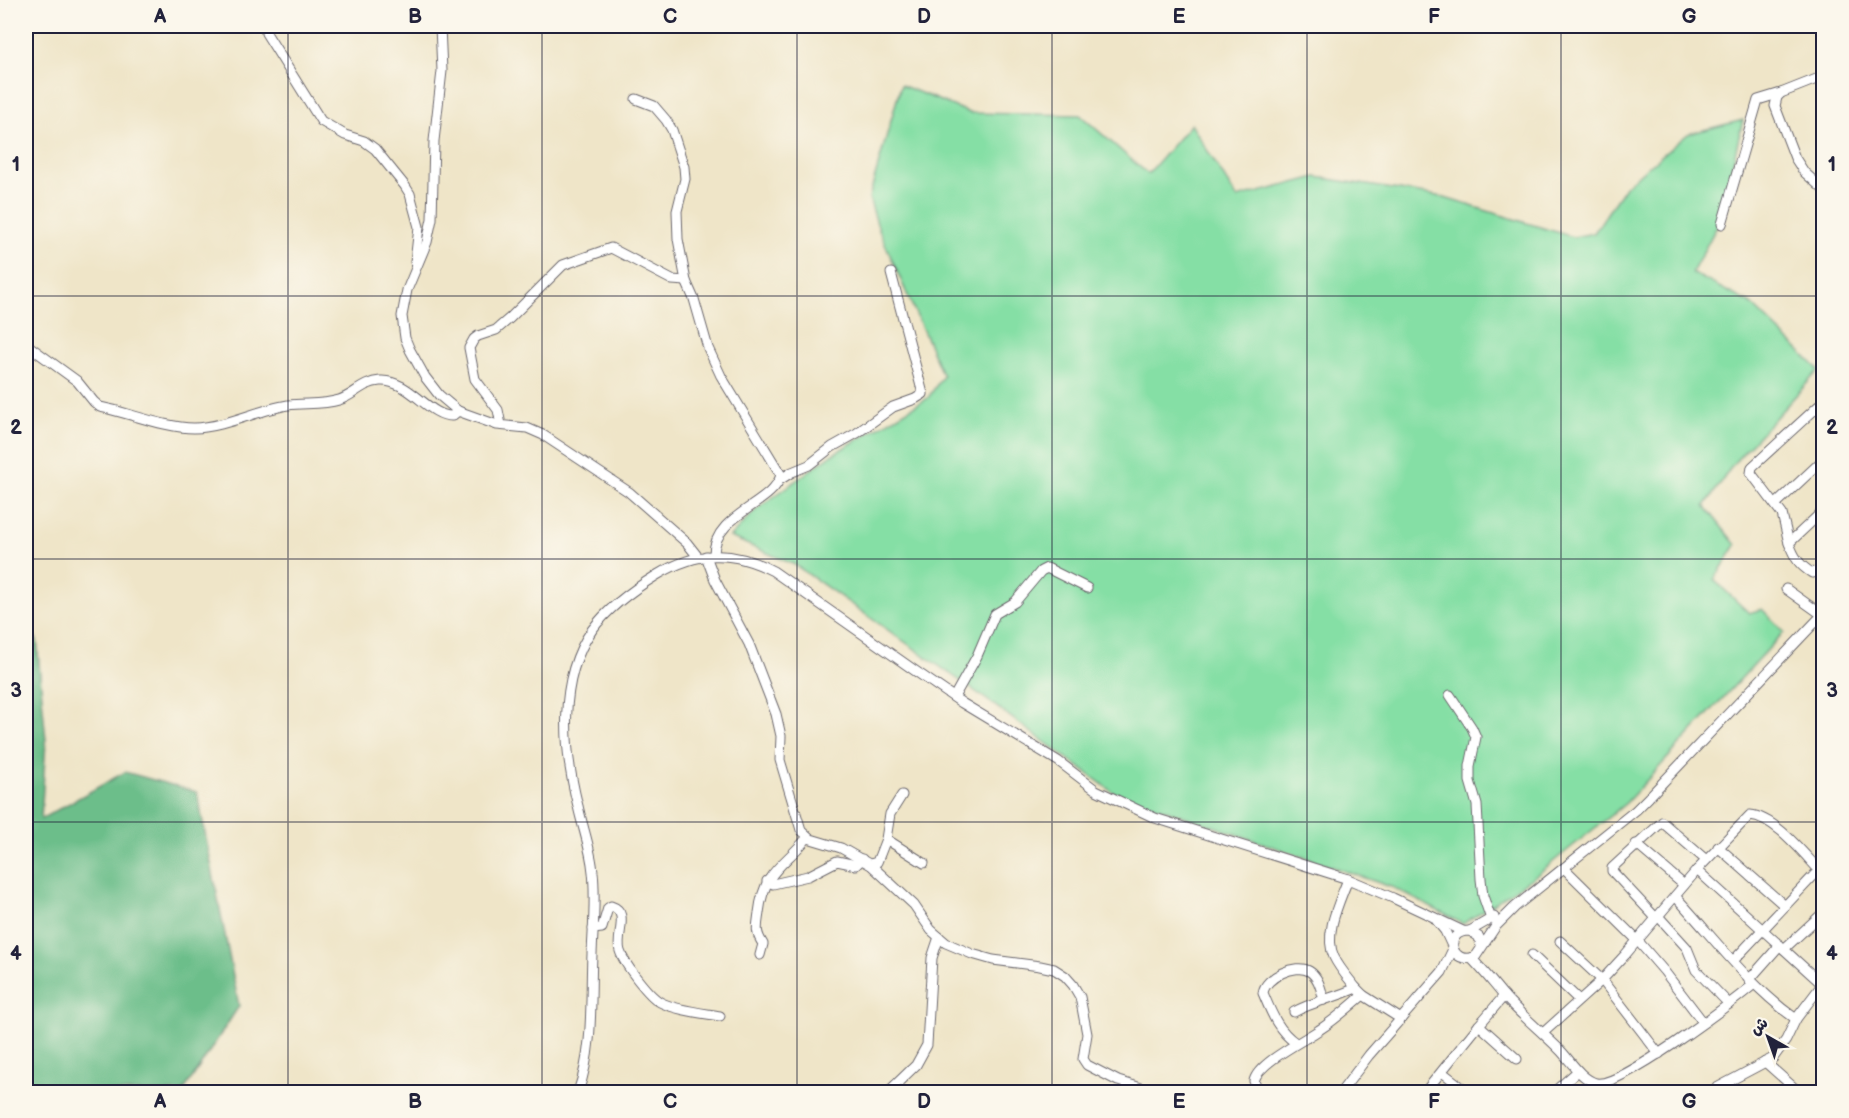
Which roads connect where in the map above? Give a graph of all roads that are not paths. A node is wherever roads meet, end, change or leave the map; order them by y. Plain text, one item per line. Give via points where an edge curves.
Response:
1 (440, 26) edge
2 (266, 33) dead end
3 (1824, 76) edge
4 (1780, 93) junction
5 (636, 99) dead end
6 (1824, 190) edge
7 (1722, 224) dead end
8 (891, 273) dead end
9 (686, 280) junction
10 (411, 282) junction
11 (26, 344) edge
12 (1824, 401) edge
13 (458, 411) junction
14 (501, 425) junction
15 (1824, 459) edge
16 (781, 479) junction
17 (1776, 504) junction
18 (1824, 510) edge
19 (1789, 543) junction
20 (706, 555) junction
21 (1821, 572) edge
22 (1087, 588) dead end
23 (1786, 589) dead end
24 (1823, 615) edge
25 (1450, 695) dead end
26 (954, 697) junction
27 (902, 795) dead end
28 (807, 837) junction
29 (886, 839) junction
30 (1636, 844) junction
31 (1718, 848) junction
32 (1706, 860) junction
33 (866, 861) junction
34 (924, 863) dead end
35 (1565, 869) junction
36 (1697, 870) junction
37 (1821, 872) edge
38 (1348, 879) junction
39 (767, 881) junction
40 (1684, 885) junction
41 (1675, 896) junction
42 (1785, 906) junction
43 (1515, 907) junction
44 (1824, 912) edge
45 (1657, 917) junction
46 (1434, 918) junction
47 (1491, 919) junction
48 (593, 929) junction
49 (1762, 929) junction
50 (1466, 931) junction
51 (939, 937) junction
52 (1638, 940) junction
53 (1560, 941) dead end
54 (1782, 947) junction
55 (1453, 948) junction
56 (1480, 949) junction
57 (760, 955) dead end
58 (1532, 955) dead end
59 (1468, 959) junction
60 (1734, 960) junction
61 (1442, 972) junction
62 (1492, 979) junction
63 (1602, 980) junction
64 (1751, 982) junction
65 (1823, 983) edge
66 (1359, 992) junction
67 (1504, 996) junction
68 (1324, 1000) junction
69 (1579, 1000) junction
70 (1729, 1004) junction
71 (1294, 1012) dead end
72 (720, 1016) dead end
73 (1401, 1019) junction
74 (1797, 1019) junction
75 (1703, 1023) junction
76 (1479, 1025) junction
77 (1543, 1033) junction
78 (1296, 1043) junction
79 (1659, 1054) junction
80 (1516, 1059) dead end
81 (1765, 1062) junction
82 (1578, 1071) junction
83 (1442, 1072) junction
84 (1565, 1089) edge
85 (1793, 1091) edge
86 (578, 1092) edge
87 (888, 1092) edge
88 (1155, 1092) edge
89 (1258, 1092) edge
90 (1341, 1092) edge
91 (1425, 1092) edge
92 (1468, 1092) edge
93 (1554, 1092) edge
94 (1709, 1092) edge

1 - 10 street via 442,71 432,219
2 - 10 street via 321,121 375,149 410,194 419,232
3 - 4 street
4 - 6 street via 1775,101 1776,111 1795,158
4 - 7 street via 1758,100
5 - 9 street via 654,106 666,120 684,167 686,176 676,223
8 - 16 street via 922,393 893,407 809,465
9 - 14 street via 672,280 611,248 559,268 510,318 496,330 478,336 469,348 475,379 498,411
9 - 16 street via 715,364
10 - 13 street via 402,316 408,344 425,377
11 - 13 street via 77,381 100,407 179,427 196,428 289,405 341,400 368,383 381,381 399,384 442,414 452,416
12 - 17 street via 1752,467 1751,473
13 - 14 street
14 - 20 street via 528,428 568,450
15 - 17 street
16 - 20 street via 723,529
17 - 19 street
18 - 19 street
19 - 21 street via 1804,568 1812,573
20 - 26 street via 750,561 773,571
20 - 28 street via 749,644 776,714 781,736 780,760 798,824
20 - 48 street via 657,576 613,608 592,630 576,663 567,716 568,748 593,873
22 - 26 street via 1054,570 1041,571 1015,602 995,614
23 - 24 street
24 - 35 street via 1649,797
25 - 47 street via 1476,737 1470,781 1478,805 1482,888
26 - 38 street via 1117,801 1155,818
27 - 29 street via 890,814
28 - 33 street
28 - 39 street
29 - 33 street via 877,862
29 - 34 street
30 - 32 street via 1662,822
30 - 40 street
30 - 45 street via 1611,870
31 - 32 street
31 - 37 street via 1751,814 1779,830
31 - 42 street
32 - 36 street
33 - 39 street via 856,865 837,861 808,876 773,884
33 - 51 street via 914,905
35 - 43 street
35 - 52 street
36 - 40 street
36 - 49 street
37 - 42 street
38 - 46 street
38 - 66 street via 1333,921 1331,943 1334,959
39 - 57 street via 761,894 757,930 763,944
40 - 41 street
41 - 45 street
41 - 60 street
42 - 49 street
43 - 47 street
43 - 56 street
44 - 54 street
45 - 52 street
45 - 70 street via 1687,948 1696,970
46 - 50 street
46 - 55 street
47 - 50 street
48 - 72 street via 603,926 608,908 616,908 622,917 619,949 625,964 655,997 667,1005
48 - 86 street via 591,1031
49 - 54 street
49 - 60 street
50 - 55 street via 1455,937
50 - 56 street via 1479,937
51 - 87 street via 932,958 927,1045 916,1065
51 - 88 street via 972,954 1054,969 1065,976 1080,998 1087,1034 1083,1059 1087,1065 1118,1081
52 - 63 street
52 - 75 street
53 - 63 street
54 - 64 street
54 - 65 street
55 - 59 street via 1458,956
55 - 61 street
56 - 59 street
56 - 62 street
58 - 69 street
59 - 61 street
59 - 62 street
60 - 64 street
61 - 73 street
62 - 67 street
63 - 69 street
63 - 79 street
64 - 70 street
64 - 74 street
65 - 74 street
66 - 68 street
66 - 73 street
66 - 78 street via 1320,1030
67 - 76 street
67 - 77 street
68 - 71 street
68 - 78 street via 1317,979 1301,968 1275,976 1263,988 1275,1021
69 - 77 street
70 - 75 street
73 - 90 street
74 - 81 street via 1778,1052
75 - 79 street
76 - 80 street
76 - 83 street
77 - 82 street
78 - 89 street via 1258,1071 1254,1081
79 - 82 street via 1605,1083 1595,1083
81 - 85 street
81 - 94 street
82 - 84 street
83 - 91 street
83 - 92 street
84 - 93 street

